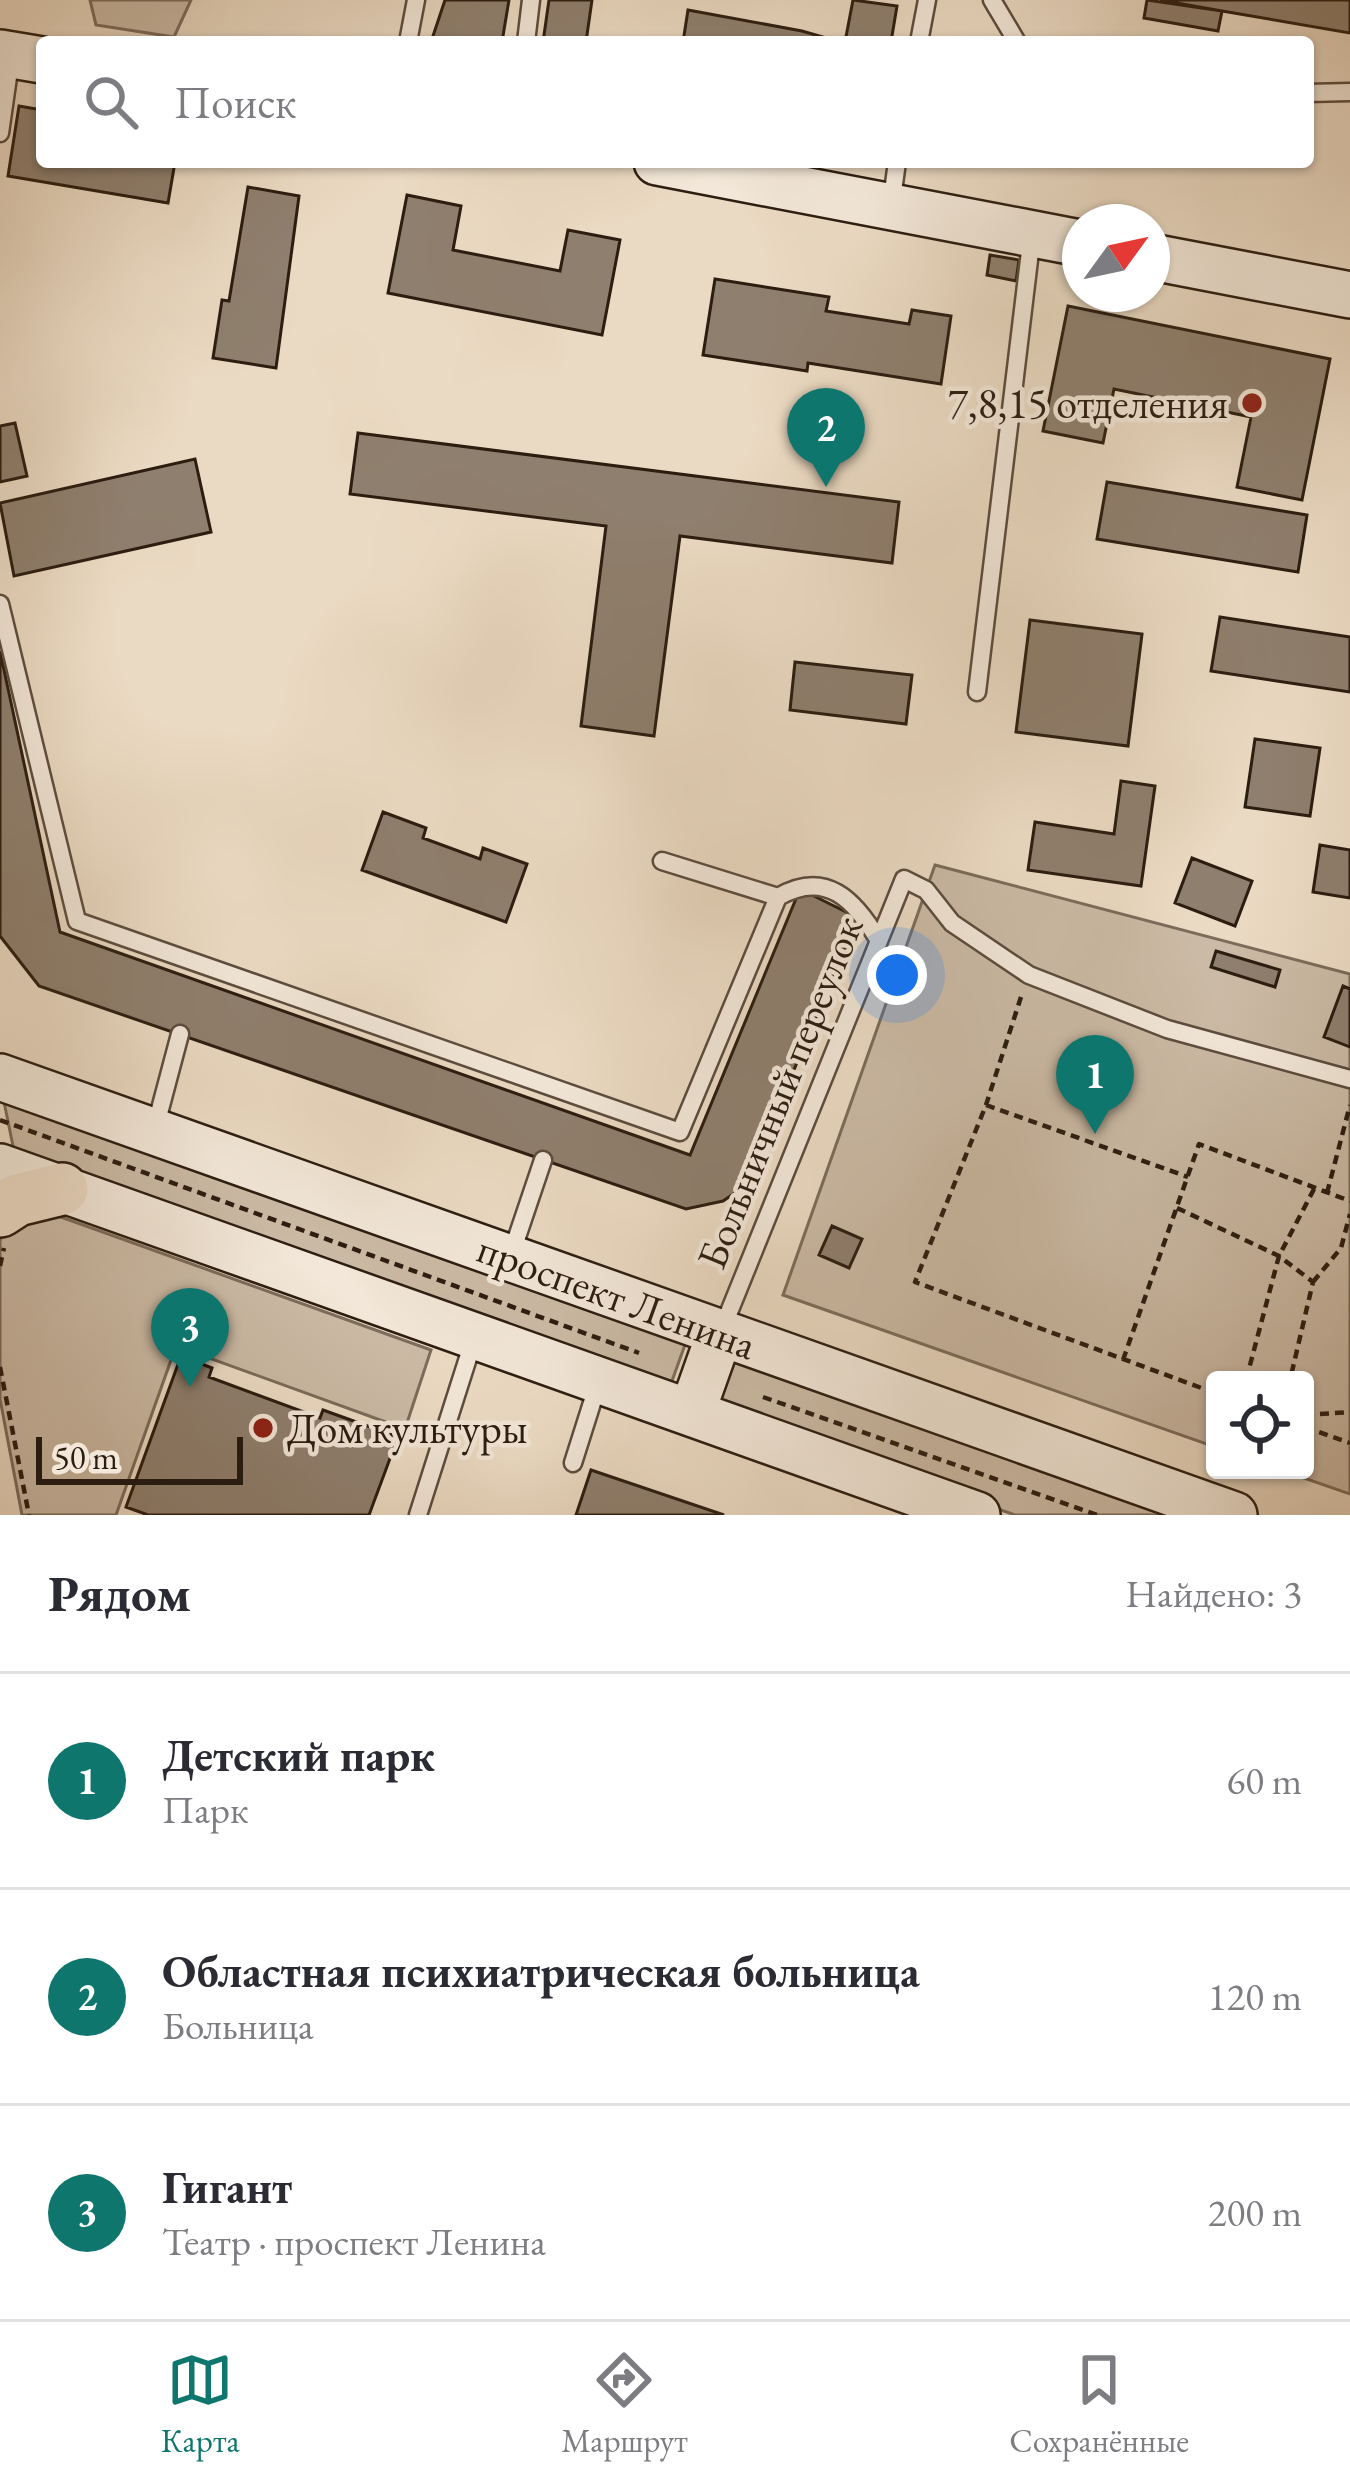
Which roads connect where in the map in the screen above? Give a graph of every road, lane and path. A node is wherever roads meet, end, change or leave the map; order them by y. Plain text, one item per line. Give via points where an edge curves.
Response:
1 (416, 0) edge
2 (531, 0) edge
3 (927, 0) edge
4 (992, 0) edge
5 (409, 36) edge
6 (527, 36) edge
7 (920, 36) edge
8 (1013, 36) edge
9 (18, 56) edge
10 (1350, 92) edge
11 (1314, 93) edge
12 (0, 133) edge
13 (688, 168) edge
14 (896, 168) edge
15 (891, 207) junction
16 (1032, 234) junction
17 (1062, 240) edge
18 (1170, 260) edge
19 (1350, 295) edge
20 (0, 604) edge
21 (976, 692) dead end
22 (662, 860) dead end
23 (778, 897) junction
24 (879, 941) junction
25 (1029, 974) junction
26 (180, 1034) dead end
27 (0, 1077) edge
28 (1350, 1078) edge
29 (986, 1105) junction
30 (1350, 1105) edge
31 (0, 1120) edge
32 (154, 1132) junction
33 (543, 1160) dead end
34 (0, 1167) edge
35 (1187, 1177) junction
36 (1315, 1187) junction
37 (62, 1189) junction
38 (1327, 1193) junction
39 (1350, 1201) edge
40 (1177, 1208) junction
41 (0, 1211) edge
42 (1350, 1214) edge
43 (1347, 1230) edge
44 (1279, 1256) junction
45 (510, 1258) junction
46 (1313, 1282) junction
47 (721, 1333) junction
48 (475, 1335) junction
49 (1123, 1360) junction
50 (0, 1367) edge
51 (1248, 1371) edge
52 (1292, 1371) edge
53 (600, 1380) junction
54 (1206, 1390) edge
55 (698, 1394) junction
56 (1350, 1412) edge
57 (1314, 1414) edge
58 (1314, 1430) edge
59 (1350, 1443) edge
60 (573, 1462) dead end
61 (29, 1515) edge
62 (418, 1515) edge
63 (977, 1515) edge
64 (1097, 1515) edge
65 (1234, 1515) edge

1 - 5 lane
2 - 6 lane
3 - 7 lane
4 - 8 lane
9 - 12 lane
10 - 11 lane
13 - 15 main road
14 - 15 lane
15 - 16 main road
16 - 17 main road
16 - 21 lane
18 - 19 main road
20 - 23 lane via 76,921 198,972 563,1100 680,1132
22 - 23 lane
23 - 24 lane via 800,884 857,903
24 - 25 lane, Больничный переулок via 904,879
24 - 47 lane, Больничный переулок
25 - 28 lane via 1168,1029
25 - 29 path
26 - 32 lane
27 - 32 main road, проспект Ленина
29 - 35 path
29 - 49 path via 915,1282
30 - 38 path
31 - 55 path
32 - 45 main road, проспект Ленина
33 - 45 lane
34 - 37 main road, проспект Ленина
35 - 36 path via 1199,1144
35 - 40 path
36 - 38 path
36 - 44 path
37 - 41 main road
37 - 48 main road, проспект Ленина
38 - 39 path
40 - 44 path
40 - 49 path
42 - 43 path
43 - 46 path
44 - 46 path
44 - 51 path
45 - 47 main road, проспект Ленина
46 - 52 path
47 - 55 main road
47 - 65 main road, проспект Ленина
48 - 53 main road, проспект Ленина
48 - 62 lane
49 - 54 path
50 - 61 path
53 - 55 main road, проспект Ленина
53 - 60 lane
55 - 63 main road, проспект Ленина
55 - 64 path
56 - 57 path
58 - 59 path

